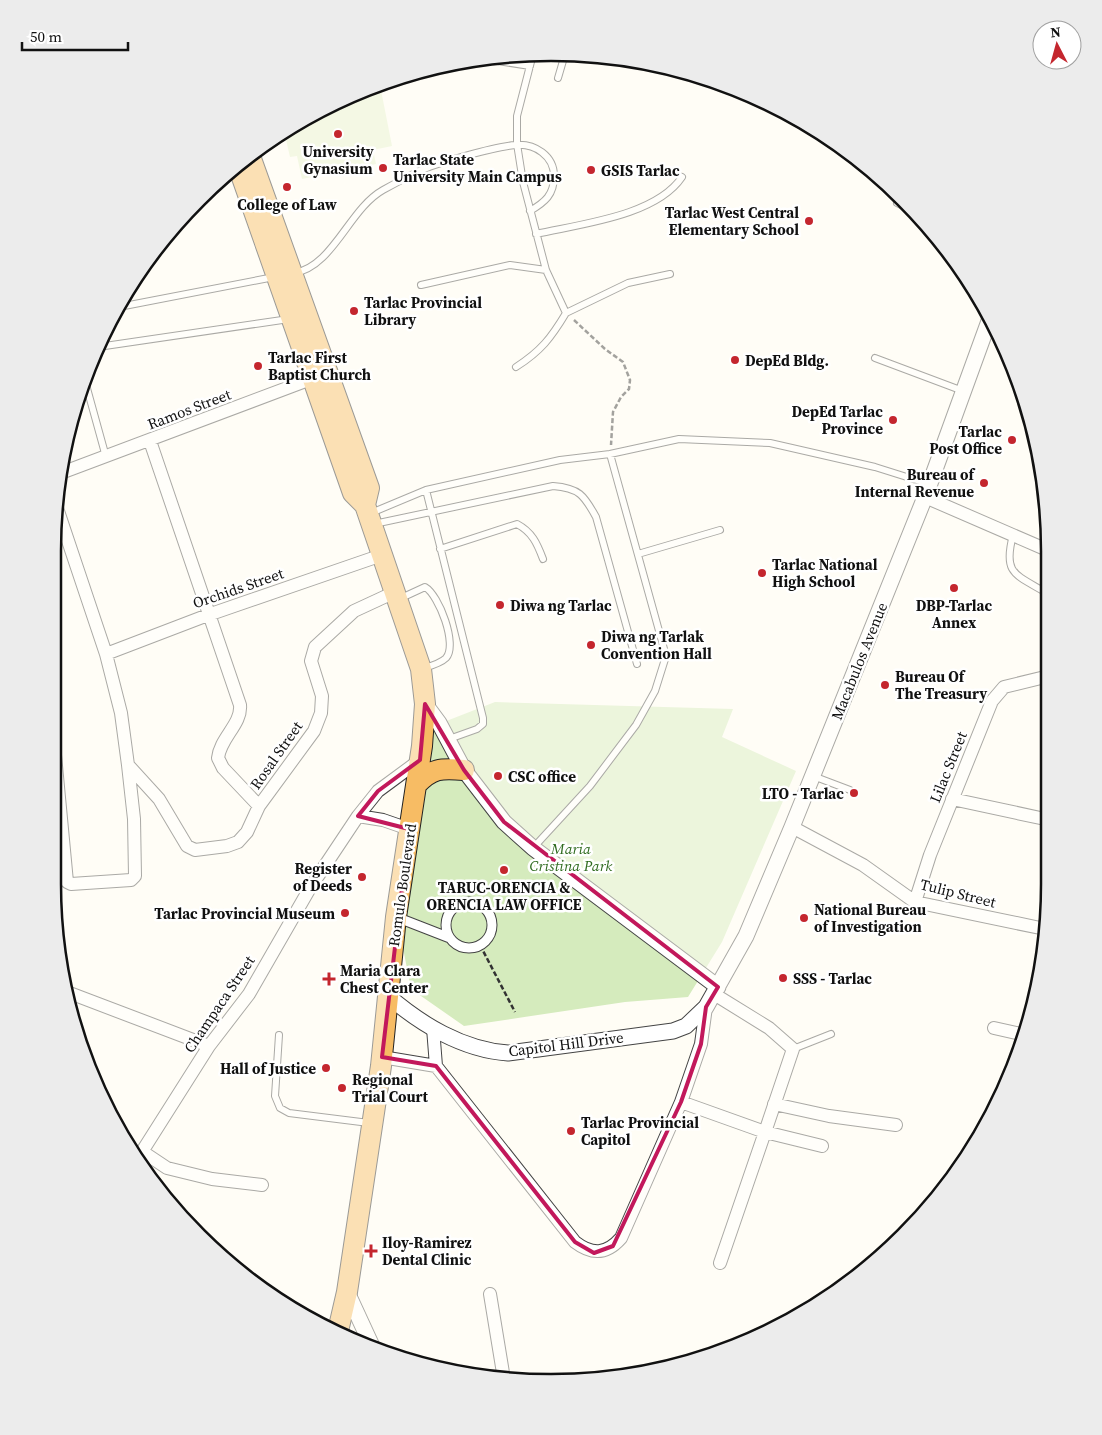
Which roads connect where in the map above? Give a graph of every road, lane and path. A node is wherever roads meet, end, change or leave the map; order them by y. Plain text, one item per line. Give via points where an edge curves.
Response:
1 (563, 61) edge
2 (531, 62) edge
3 (510, 63) edge
4 (530, 66) junction
5 (558, 78) dead end
6 (517, 144) junction
7 (252, 163) edge
8 (241, 172) edge
9 (682, 177) dead end
10 (530, 211) junction
11 (536, 234) junction
12 (546, 270) junction
13 (670, 274) dead end
14 (286, 275) junction
15 (421, 285) dead end
16 (128, 305) edge
17 (566, 313) junction
18 (292, 318) junction
19 (987, 328) edge
20 (107, 346) edge
21 (876, 358) dead end
22 (516, 367) dead end
23 (321, 376) junction
24 (963, 391) junction
25 (88, 392) edge
26 (150, 441) junction
27 (610, 454) junction
28 (106, 456) junction
29 (68, 470) edge
30 (426, 490) junction
31 (927, 490) junction
32 (430, 513) junction
33 (368, 515) junction
34 (62, 523) edge
35 (720, 530) dead end
36 (1013, 534) junction
37 (1041, 547) edge
38 (440, 549) junction
39 (638, 554) junction
40 (382, 555) junction
41 (544, 559) dead end
42 (1041, 590) edge
43 (396, 596) junction
44 (208, 615) junction
45 (106, 654) junction
46 (636, 664) dead end
47 (421, 669) junction
48 (1041, 678) edge
49 (426, 704) junction
50 (448, 739) junction
51 (420, 760) junction
52 (128, 765) junction
53 (464, 770) junction
54 (813, 776) junction
55 (416, 785) junction
56 (850, 790) dead end
57 (952, 799) junction
58 (259, 806) junction
59 (358, 816) junction
60 (1041, 818) edge
61 (792, 827) junction
62 (409, 829) junction
63 (61, 835) edge
64 (534, 848) junction
65 (915, 902) junction
66 (396, 916) junction
67 (1039, 929) edge
68 (450, 938) junction
69 (480, 946) junction
70 (388, 994) junction
71 (74, 995) edge
72 (713, 996) junction
73 (514, 1012) dead end
74 (433, 1028) junction
75 (994, 1028) dead end
76 (1017, 1033) edge
77 (831, 1034) dead end
78 (279, 1035) dead end
79 (209, 1046) junction
80 (793, 1049) junction
81 (382, 1057) junction
82 (436, 1066) junction
83 (681, 1102) junction
84 (774, 1104) junction
85 (372, 1124) junction
86 (896, 1124) dead end
87 (764, 1132) junction
88 (822, 1146) dead end
89 (142, 1153) edge
90 (145, 1157) edge
91 (262, 1185) dead end
92 (720, 1263) dead end
93 (347, 1292) junction
94 (490, 1294) dead end
95 (339, 1325) edge
96 (368, 1338) edge
97 (503, 1371) edge

1 - 5 lane
2 - 4 lane
3 - 4 lane
4 - 6 lane via 517,116
6 - 10 lane
6 - 10 lane via 540,150 554,167 554,184 548,200
6 - 14 lane via 418,171 370,198 317,265
7 - 14 highway, Romulo Boulevard
8 - 14 highway, Romulo Boulevard
9 - 11 lane via 676,187 658,200 618,215
10 - 11 lane
11 - 12 lane
12 - 15 lane via 510,265
12 - 17 lane
13 - 17 lane via 628,283
14 - 16 lane
14 - 18 highway, Romulo Boulevard
14 - 23 highway, Romulo Boulevard
17 - 22 lane via 549,340 536,354
17 - 27 path via 605,350 623,362 630,380 629,389 620,397 613,412
18 - 20 lane
18 - 23 highway, Romulo Boulevard
19 - 24 street, Macabulos Avenue
21 - 24 lane
23 - 26 street, Ramos Street
23 - 33 highway, Romulo Boulevard via 369,488
24 - 31 street, Macabulos Avenue
25 - 28 lane
26 - 28 street, Ramos Street
26 - 44 street
27 - 30 lane via 560,460
27 - 31 lane via 679,439 770,443 875,467
27 - 39 lane
28 - 29 street, Ramos Street
30 - 32 lane
30 - 33 lane
31 - 36 street
31 - 54 street, Macabulos Avenue
32 - 33 lane
32 - 38 lane
32 - 46 lane via 553,486 570,488 585,496 596,517
33 - 40 highway, Romulo Boulevard
34 - 45 street
35 - 39 lane
36 - 37 street
36 - 42 lane via 1008,556 1010,565 1020,577
38 - 41 lane via 517,524 528,530
38 - 50 lane via 483,718 483,724 477,730
39 - 64 lane via 666,656 655,691 636,725 590,786
40 - 43 highway, Romulo Boulevard
40 - 44 street, Orchids Street
43 - 47 highway, Romulo Boulevard
43 - 47 lane via 425,587 432,591 447,627 450,652 445,659
43 - 58 street, Rosal Street via 354,611 315,647 311,661 322,696 321,713 314,731
44 - 45 street, Orchids Street
44 - 58 street via 240,711 218,758 223,768
45 - 52 street via 121,713
47 - 49 highway, Romulo Boulevard
48 - 57 street, Lilac Street via 1004,687 992,701
49 - 50 street
49 - 51 highway, Romulo Boulevard
50 - 53 street
51 - 55 highway, Romulo Boulevard
51 - 59 street, Champaca Street via 378,791
52 - 58 street, Rosal Street via 159,799 187,846 196,850 238,842 247,832
52 - 63 street via 134,819 135,876 131,880 67,882
53 - 55 highway via 445,768 428,772
53 - 64 street via 504,822
54 - 56 lane
54 - 61 street, Macabulos Avenue
55 - 62 highway, Romulo Boulevard
57 - 60 street
57 - 65 street, Lilac Street
59 - 62 street
59 - 79 street, Champaca Street via 310,888 249,994
61 - 65 street, Tulip Street via 868,869
61 - 72 street, Macabulos Avenue via 746,936
62 - 66 highway, Romulo Boulevard
64 - 72 street
65 - 67 street, Tulip Street
66 - 68 street
66 - 70 highway, Romulo Boulevard
68 - 69 street via 462,948
68 - 69 street via 446,925 450,911 463,902 479,904 490,918 489,934
69 - 73 path
70 - 74 street, Capitol Hill Drive via 411,1015
70 - 81 highway, Romulo Boulevard
71 - 79 street
72 - 74 street, Capitol Hill Drive via 686,1026 673,1031 508,1053 476,1047
72 - 80 street via 769,1028
72 - 83 street
74 - 82 street
75 - 76 street
77 - 80 lane
78 - 85 lane via 275,1096 280,1108 289,1113
79 - 89 street, Champaca Street
80 - 84 street
81 - 82 street
81 - 85 highway, Romulo Boulevard
82 - 83 street via 575,1242 594,1253 614,1246 621,1238
83 - 87 street
84 - 86 street via 829,1116
84 - 87 street
85 - 93 highway, Romulo Boulevard
87 - 88 street
87 - 92 street
90 - 91 street via 167,1168 212,1179
93 - 95 highway, Romulo Boulevard
93 - 96 street
94 - 97 street

